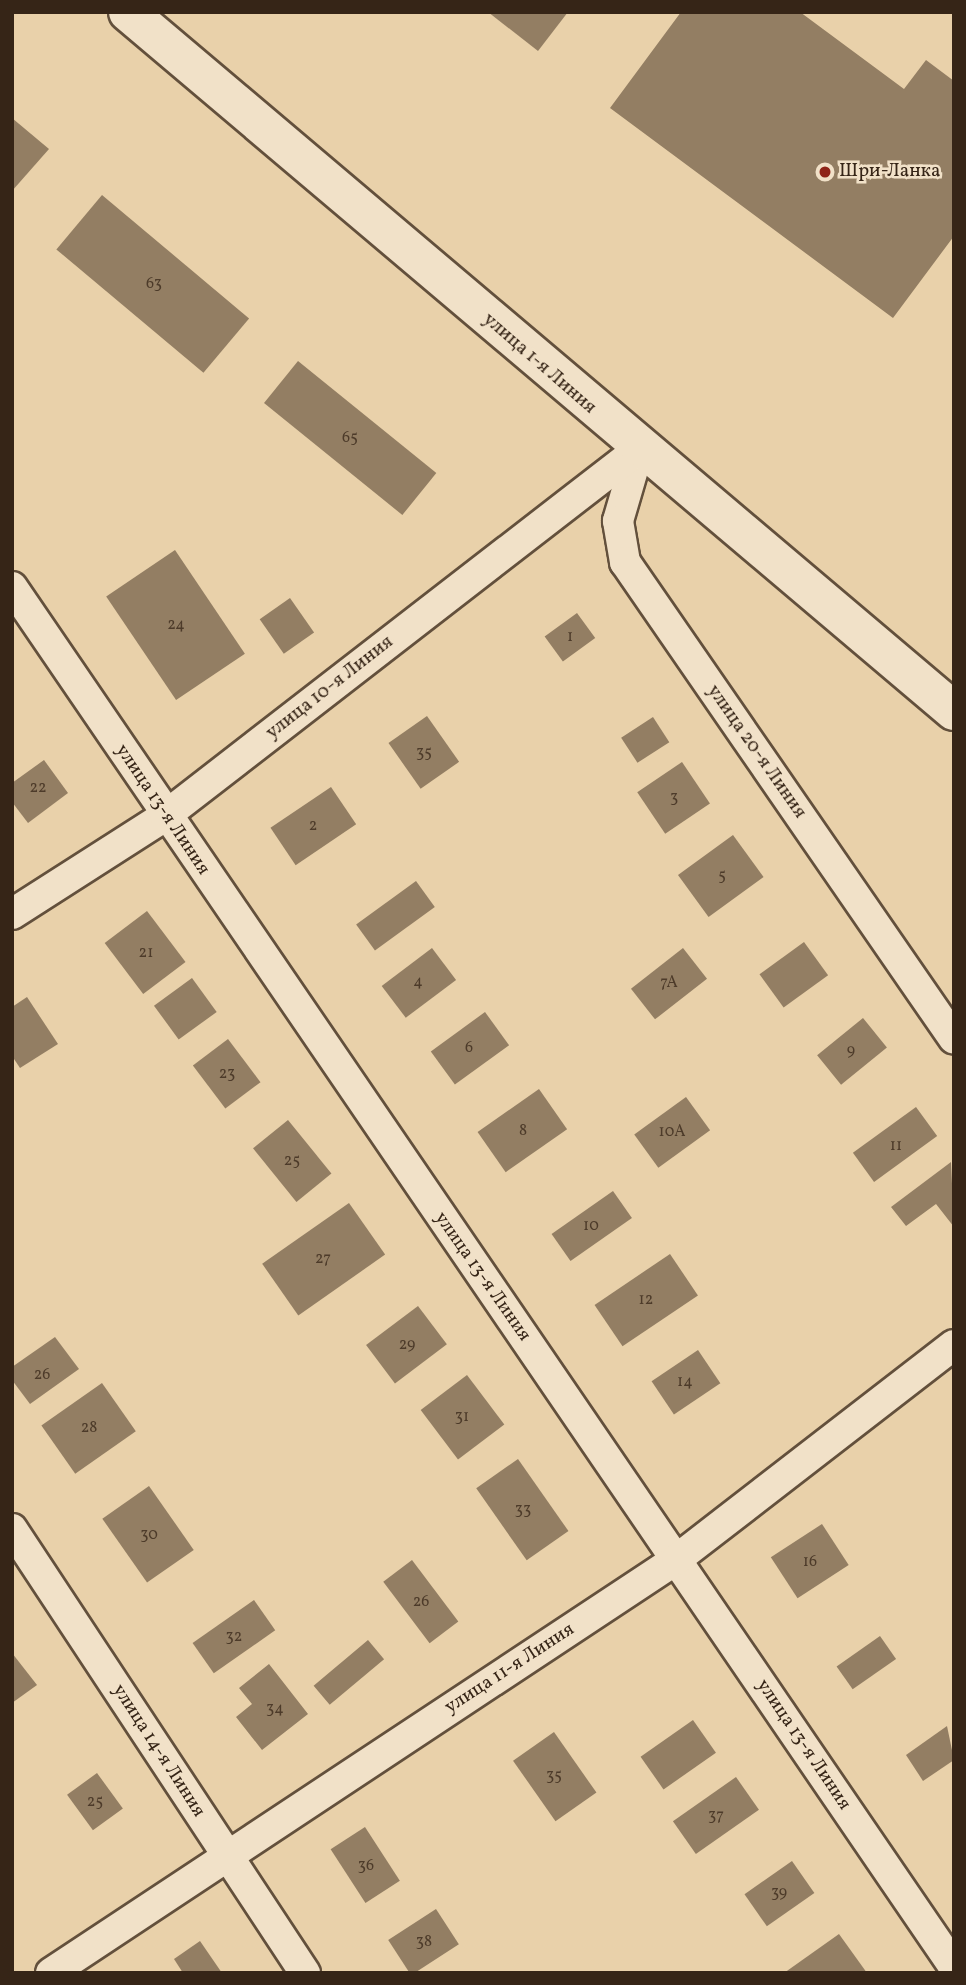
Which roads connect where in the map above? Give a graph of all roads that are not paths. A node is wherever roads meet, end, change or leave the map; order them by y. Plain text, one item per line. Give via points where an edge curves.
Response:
1 (128, 12) edge
2 (639, 449) junction
3 (12, 587) edge
4 (954, 711) edge
5 (165, 816) junction
6 (12, 914) edge
7 (954, 1039) edge
8 (954, 1345) edge
9 (12, 1529) edge
10 (677, 1559) junction
11 (227, 1857) junction
12 (954, 1967) edge
13 (51, 1973) edge
14 (305, 1973) edge

1 - 2 main road, улица 1-я Линия
2 - 4 main road, улица 1-я Линия
2 - 5 street, улица 10-я Линия
2 - 7 street, улица 20-я Линия via 618,521 625,562
3 - 5 street, улица 13-я Линия
5 - 6 street, улица 10-я Линия
5 - 10 street, улица 13-я Линия
8 - 10 street, улица 11-я Линия
9 - 11 street, улица 14-я Линия
10 - 11 street, улица 11-я Линия
10 - 12 street, улица 13-я Линия
11 - 13 street, улица 11-я Линия
11 - 14 street, улица 14-я Линия

